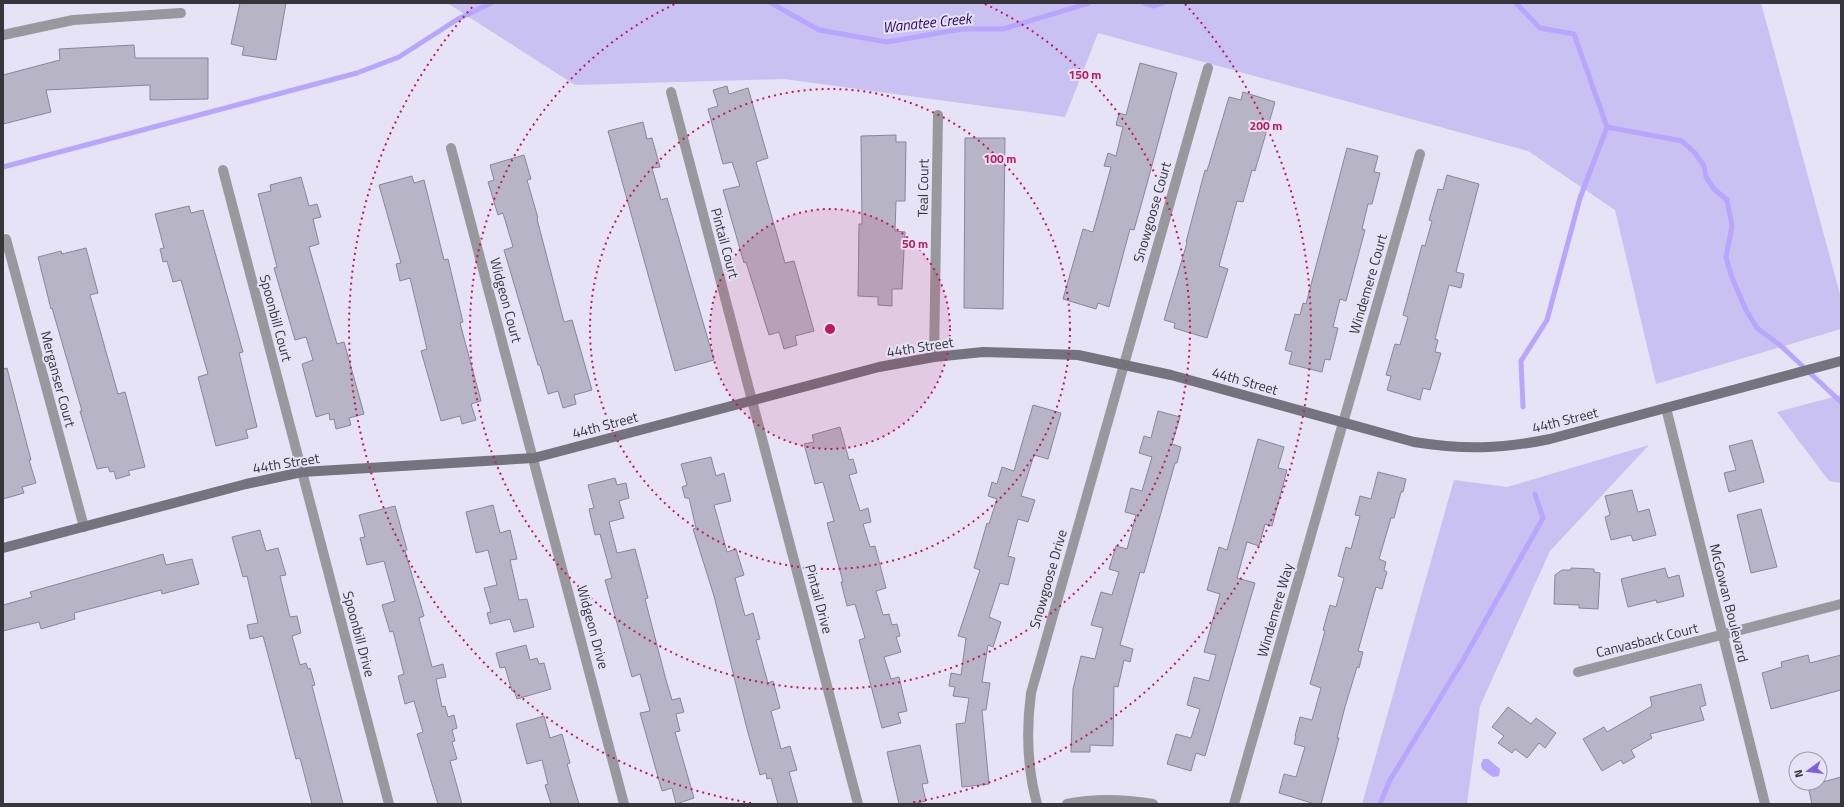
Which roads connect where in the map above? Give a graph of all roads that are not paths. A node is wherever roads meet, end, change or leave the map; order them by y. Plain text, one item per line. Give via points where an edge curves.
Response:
1 (181, 13) dead end
2 (3, 35) edge
3 (1208, 68) dead end
4 (671, 92) dead end
5 (938, 115) dead end
6 (451, 148) dead end
7 (1420, 154) dead end
8 (223, 170) dead end
9 (6, 238) dead end
10 (934, 357) junction
11 (1841, 361) edge
12 (1123, 364) junction
13 (753, 401) junction
14 (1666, 408) junction
15 (1342, 423) junction
16 (534, 458) junction
17 (302, 472) junction
18 (84, 527) junction
19 (3, 548) edge
20 (1841, 604) edge
21 (1722, 635) junction
22 (1578, 672) dead end
23 (389, 804) edge
24 (624, 804) edge
25 (858, 804) edge
26 (1037, 804) edge
27 (1067, 804) edge
28 (1153, 804) edge
29 (1234, 804) edge
30 (1765, 804) edge

1 - 2 street via 73,20
3 - 12 street, Snowgoose Court
4 - 13 street, Pintail Court
5 - 10 street, Teal Court
6 - 16 street, Widgeon Court
7 - 15 street, Windemere Court
8 - 17 street, Spoonbill Court
9 - 18 street, Merganser Court
10 - 12 street, 44th Street via 983,352 1032,353 1078,355
10 - 13 street, 44th Street via 879,367
11 - 14 street, 44th Street
12 - 15 street, 44th Street
12 - 26 street, Snowgoose Drive via 1031,693 1027,726 1028,753 1031,784
13 - 16 street, 44th Street
13 - 25 street, Pintail Drive
14 - 15 street, 44th Street via 1523,445 1486,448 1449,448 1414,442
14 - 21 street, McGowan Boulevard
15 - 29 street, Windemere Way
16 - 17 street, 44th Street
16 - 24 street, Widgeon Drive
17 - 18 street, 44th Street via 246,484
17 - 23 street, Spoonbill Drive
18 - 19 street, 44th Street
20 - 21 street, Canvasback Court
21 - 22 street, Canvasback Court
21 - 30 street, McGowan Boulevard
27 - 28 street via 1088,800 1137,801

